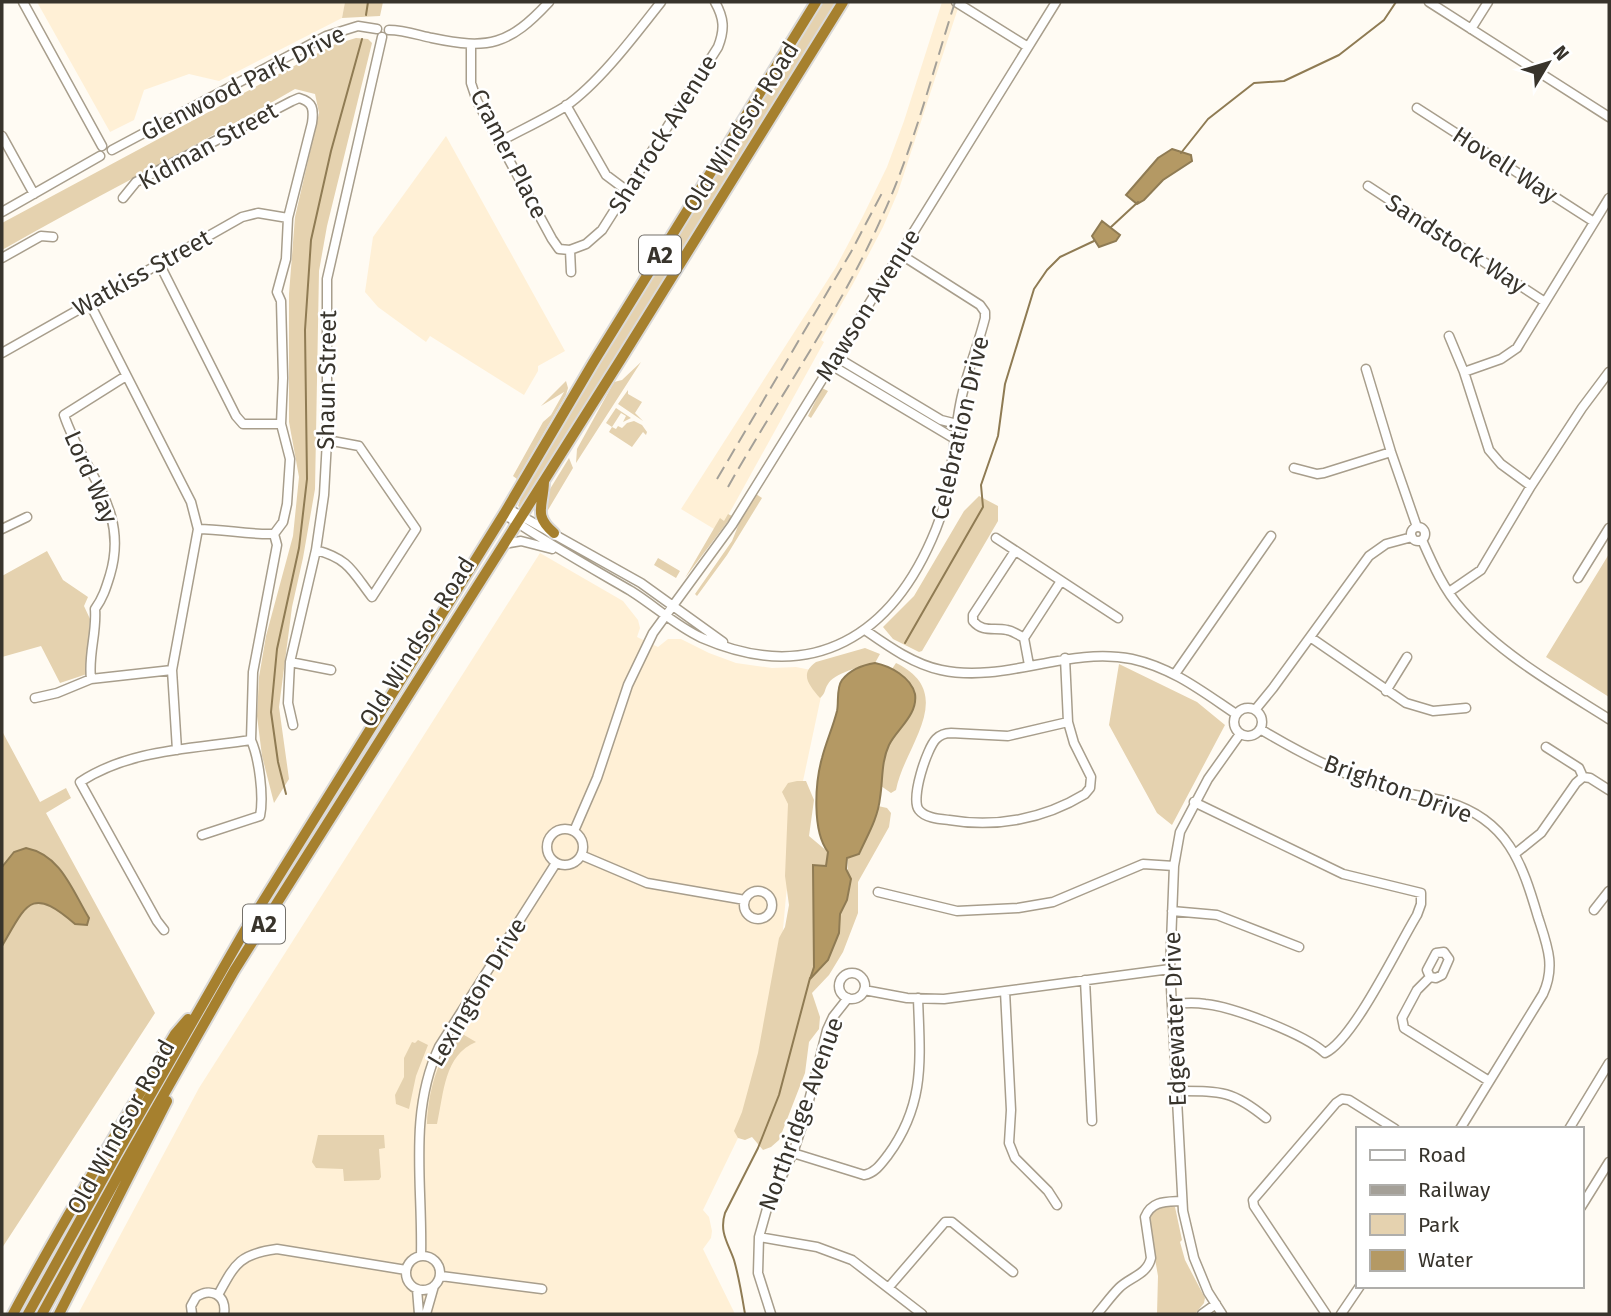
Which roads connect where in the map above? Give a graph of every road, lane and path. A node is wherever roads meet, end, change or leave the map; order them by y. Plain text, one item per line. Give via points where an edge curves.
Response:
1 (23, 2) edge
2 (549, 2) edge
3 (661, 2) edge
4 (715, 2) edge
5 (816, 2) edge
6 (843, 2) edge
7 (1056, 2) edge
8 (1429, 2) edge
9 (1488, 2) edge
10 (959, 4) edge
11 (377, 29) junction
12 (1471, 29) junction
13 (389, 30) junction
14 (382, 37) junction
15 (471, 45) junction
16 (1028, 47) junction
17 (566, 105) junction
18 (1417, 108) dead end
19 (1608, 114) edge
20 (2, 136) edge
21 (499, 142) junction
22 (102, 146) junction
23 (112, 150) junction
24 (100, 156) junction
25 (1368, 187) dead end
26 (626, 190) junction
27 (34, 194) junction
28 (123, 198) dead end
29 (1609, 198) edge
30 (2, 212) edge
31 (288, 218) junction
32 (1594, 222) junction
33 (53, 237) dead end
34 (570, 250) junction
35 (900, 254) junction
36 (2, 258) edge
37 (159, 263) junction
38 (571, 272) dead end
39 (89, 302) junction
40 (1545, 302) junction
41 (1449, 337) dead end
42 (2, 353) edge
43 (836, 356) junction
44 (831, 365) junction
45 (1366, 369) dead end
46 (1464, 372) junction
47 (1609, 372) edge
48 (126, 376) junction
49 (281, 424) junction
50 (957, 424) junction
51 (955, 439) junction
52 (327, 440) junction
53 (1391, 452) junction
54 (1294, 468) dead end
55 (544, 480) junction
56 (1531, 486) junction
57 (505, 512) junction
58 (27, 517) dead end
59 (519, 520) junction
60 (1417, 527) junction
61 (1609, 528) edge
62 (2, 529) edge
63 (198, 530) junction
64 (554, 533) junction
65 (274, 534) junction
66 (1271, 536) dead end
67 (1412, 537) junction
68 (996, 538) dead end
69 (1422, 540) junction
70 (505, 544) junction
71 (316, 550) junction
72 (559, 551) junction
73 (1015, 551) junction
74 (1578, 578) dead end
75 (1062, 581) junction
76 (1449, 592) junction
77 (675, 605) junction
78 (666, 616) junction
79 (1118, 618) dead end
80 (865, 630) junction
81 (1310, 637) junction
82 (1024, 638) junction
83 (731, 648) junction
84 (1406, 657) dead end
85 (1065, 658) junction
86 (290, 662) junction
87 (1029, 666) junction
88 (172, 670) junction
89 (331, 670) dead end
90 (1175, 674) junction
91 (91, 679) junction
92 (1385, 691) junction
93 (36, 698) dead end
94 (1466, 708) dead end
95 (1255, 710) junction
96 (1236, 714) junction
97 (1609, 719) edge
98 (1068, 722) junction
99 (293, 725) dead end
100 (1260, 729) junction
101 (1240, 734) junction
102 (251, 740) junction
103 (1546, 747) dead end
104 (177, 750) junction
105 (1583, 777) junction
106 (1609, 790) edge
107 (1194, 802) junction
108 (574, 831) junction
109 (202, 835) dead end
110 (1516, 853) junction
111 (581, 855) junction
112 (556, 863) junction
113 (1174, 866) junction
114 (1609, 891) edge
115 (878, 892) dead end
116 (745, 901) dead end
117 (1594, 909) dead end
118 (1172, 911) junction
119 (164, 930) dead end
120 (1299, 947) dead end
121 (1170, 969) junction
122 (1430, 977) dead end
123 (1085, 979) junction
124 (864, 990) junction
125 (1005, 991) junction
126 (207, 995) junction
127 (220, 995) junction
128 (848, 998) junction
129 (918, 998) junction
130 (1172, 1004) junction
131 (1609, 1063) edge
132 (1489, 1081) junction
133 (1177, 1091) junction
134 (1266, 1118) dead end
135 (1092, 1121) dead end
136 (1392, 1127) edge
137 (1461, 1127) edge
138 (1570, 1127) edge
139 (793, 1153) junction
140 (1609, 1162) edge
141 (1182, 1201) junction
142 (1583, 1204) edge
143 (1057, 1205) dead end
144 (759, 1237) junction
145 (421, 1256) junction
146 (406, 1270) junction
147 (1013, 1272) dead end
148 (441, 1276) junction
149 (434, 1286) junction
150 (889, 1287) junction
151 (1359, 1288) edge
152 (417, 1289) junction
153 (542, 1289) dead end
154 (218, 1295) junction
155 (1216, 1304) junction
156 (13, 1314) edge
157 (28, 1314) edge
158 (42, 1314) edge
159 (59, 1314) edge
160 (192, 1314) edge
161 (225, 1314) edge
162 (419, 1314) edge
163 (426, 1314) edge
164 (771, 1314) edge
165 (922, 1314) edge
166 (1097, 1314) edge
167 (1202, 1314) edge
168 (1223, 1314) edge
169 (1326, 1314) edge
170 (1341, 1314) edge

1 - 22 street
2 - 15 street via 513,34
3 - 17 street via 586,89
4 - 26 street, Sharrock Avenue via 724,32 718,47
5 - 57 highway, Old Windsor Road / A2
6 - 55 highway, Old Windsor Road / A2
7 - 16 street, Mawson Avenue
8 - 12 street
9 - 12 street
10 - 16 street
11 - 13 street via 385,25
11 - 14 street
11 - 23 street, Glenwood Park Drive via 358,26 326,36
12 - 19 street
13 - 14 street
13 - 15 street
14 - 52 street, Shaun Street via 327,279
15 - 21 street, Cramer Place via 471,83
16 - 35 street, Mawson Avenue
17 - 21 street
17 - 26 street via 606,175
18 - 32 street, Hovell Way
20 - 27 street
21 - 34 street, Cramer Place via 552,239 559,249
22 - 23 street
22 - 24 street
23 - 24 street via 108,158
24 - 27 street
25 - 40 street, Sandstock Way
26 - 34 street, Sharrock Avenue via 602,230
27 - 30 street
28 - 31 street, Kidman Street via 135,182 299,98 312,105 313,123
29 - 32 street
31 - 37 street, Watkiss Street via 250,213
31 - 49 street, Kidman Street via 286,259 277,292 281,301
32 - 40 street
33 - 36 street via 41,236
34 - 38 street
35 - 43 street, Mawson Avenue
35 - 50 street, Celebration Drive via 985,312
37 - 39 street, Watkiss Street
37 - 49 street via 236,416 243,424
39 - 42 street, Watkiss Street
39 - 48 street
40 - 46 street via 1509,355
41 - 46 street
43 - 44 street, Mawson Avenue
43 - 50 street via 941,420
44 - 51 street
44 - 77 street, Mawson Avenue via 732,525
45 - 53 street
46 - 56 street via 1489,450
47 - 56 street
48 - 63 street via 191,502
48 - 91 street, Lord Way via 64,415 113,517 116,549 104,597 95,609
49 - 65 street via 290,459 287,504
50 - 51 street, Celebration Drive
51 - 80 street, Celebration Drive via 950,481 932,540 904,591
52 - 71 street, Shaun Street
52 - 71 street via 359,446 416,529 372,597 345,561
53 - 54 street via 1324,473
53 - 60 street
55 - 59 highway, Old Windsor Road / A2
55 - 64 highway via 540,517
56 - 76 street via 1481,570
57 - 59 street
57 - 126 highway, Old Windsor Road / A2
58 - 62 street
59 - 64 street, Celebration Drive
59 - 70 highway, Old Windsor Road / A2
59 - 72 street, Celebration Drive
60 - 67 street
60 - 69 street via 1425,531
61 - 74 street
63 - 65 street
63 - 88 street
64 - 77 street, Celebration Drive
65 - 102 street via 277,545 253,672
66 - 90 street
67 - 69 street
67 - 81 street via 1386,544 1369,556
68 - 73 street
69 - 76 street
70 - 72 street via 521,541
70 - 127 highway, Old Windsor Road / A2
71 - 86 street, Shaun Street
72 - 78 street, Celebration Drive
73 - 75 street
73 - 82 street via 973,621 985,629 1010,630
75 - 79 street
75 - 82 street
76 - 97 street via 1491,638
77 - 78 street
77 - 83 street, Celebration Drive
78 - 83 street, Celebration Drive via 701,638
78 - 108 street via 636,666
80 - 83 street, Celebration Drive via 838,645 801,656 764,657
80 - 87 street via 900,653 939,670 971,675
81 - 92 street
81 - 95 street
82 - 87 street
84 - 92 street
85 - 87 street
85 - 90 street via 1117,657
85 - 98 street
86 - 89 street
86 - 99 street, Shaun Street via 288,703
88 - 91 street
88 - 104 street
90 - 96 street
91 - 93 street
92 - 94 street via 1433,711
95 - 96 street via 1242,709
95 - 100 street via 1262,718
96 - 101 street via 1234,723
98 - 98 street via 1008,736 942,735 927,757 916,804 924,814 944,820 1001,822 1049,811 1082,796 1090,788 1090,773
100 - 101 street via 1251,736
100 - 110 street, Brighton Drive via 1306,756 1367,782 1465,809 1494,828
101 - 107 street, Edgewater Drive
102 - 104 street
102 - 109 street via 256,752 260,816
103 - 105 street via 1578,768
104 - 119 street via 127,760 80,782
105 - 106 street
105 - 110 street via 1541,833
107 - 113 street, Edgewater Drive via 1180,832
107 - 130 street via 1343,874 1421,893 1417,915 1357,1020 1340,1043 1325,1053 1304,1037 1225,1008
108 - 111 street via 583,844
108 - 112 street via 558,831 549,839 548,849
110 - 132 street, Brighton Drive via 1550,954 1550,975
111 - 112 street via 567,865
111 - 116 street via 648,883
112 - 145 street, Lexington Drive via 431,1066 419,1119
113 - 115 street via 1143,864 1053,902 1018,908 957,911
113 - 118 street, Edgewater Drive
114 - 117 street
118 - 120 street via 1217,915
118 - 121 street, Edgewater Drive
121 - 123 street, Northridge Avenue
121 - 130 street, Edgewater Drive
122 - 132 street via 1404,1014 1404,1028
123 - 125 street, Northridge Avenue
123 - 135 street
124 - 128 street, Northridge Avenue via 858,998
124 - 128 street, Northridge Avenue via 860,976 846,974 839,987
124 - 129 street, Northridge Avenue
125 - 129 street, Northridge Avenue
125 - 143 street via 1009,1143 1015,1158
126 - 156 highway via 175,1034
126 - 157 highway, Old Windsor Road / A2
127 - 158 highway, Old Windsor Road / A2
127 - 159 highway
128 - 139 street, Northridge Avenue via 827,1030
129 - 139 street via 919,1087 904,1130 880,1166 864,1175
130 - 133 street, Edgewater Drive
131 - 138 street
132 - 137 street, Brighton Drive
133 - 134 street via 1219,1091 1246,1101
133 - 141 street, Edgewater Drive
136 - 169 street via 1342,1099 1253,1200
139 - 144 street, Northridge Avenue via 768,1205
140 - 142 street
141 - 155 street, Edgewater Drive via 1194,1258
141 - 166 street via 1157,1203 1147,1211 1149,1264 1119,1287
144 - 150 street via 817,1247 852,1260
144 - 164 street, Northridge Avenue via 758,1273
145 - 146 street
145 - 148 street via 435,1260
146 - 152 street via 407,1279
146 - 154 street via 277,1249 260,1251 230,1270
147 - 150 street via 952,1222 945,1222
148 - 149 street
148 - 153 street
149 - 152 street
149 - 163 street
150 - 165 street
151 - 170 street
152 - 162 street
154 - 160 street via 199,1294 191,1306
154 - 161 street
155 - 167 street
155 - 168 street, Edgewater Drive

